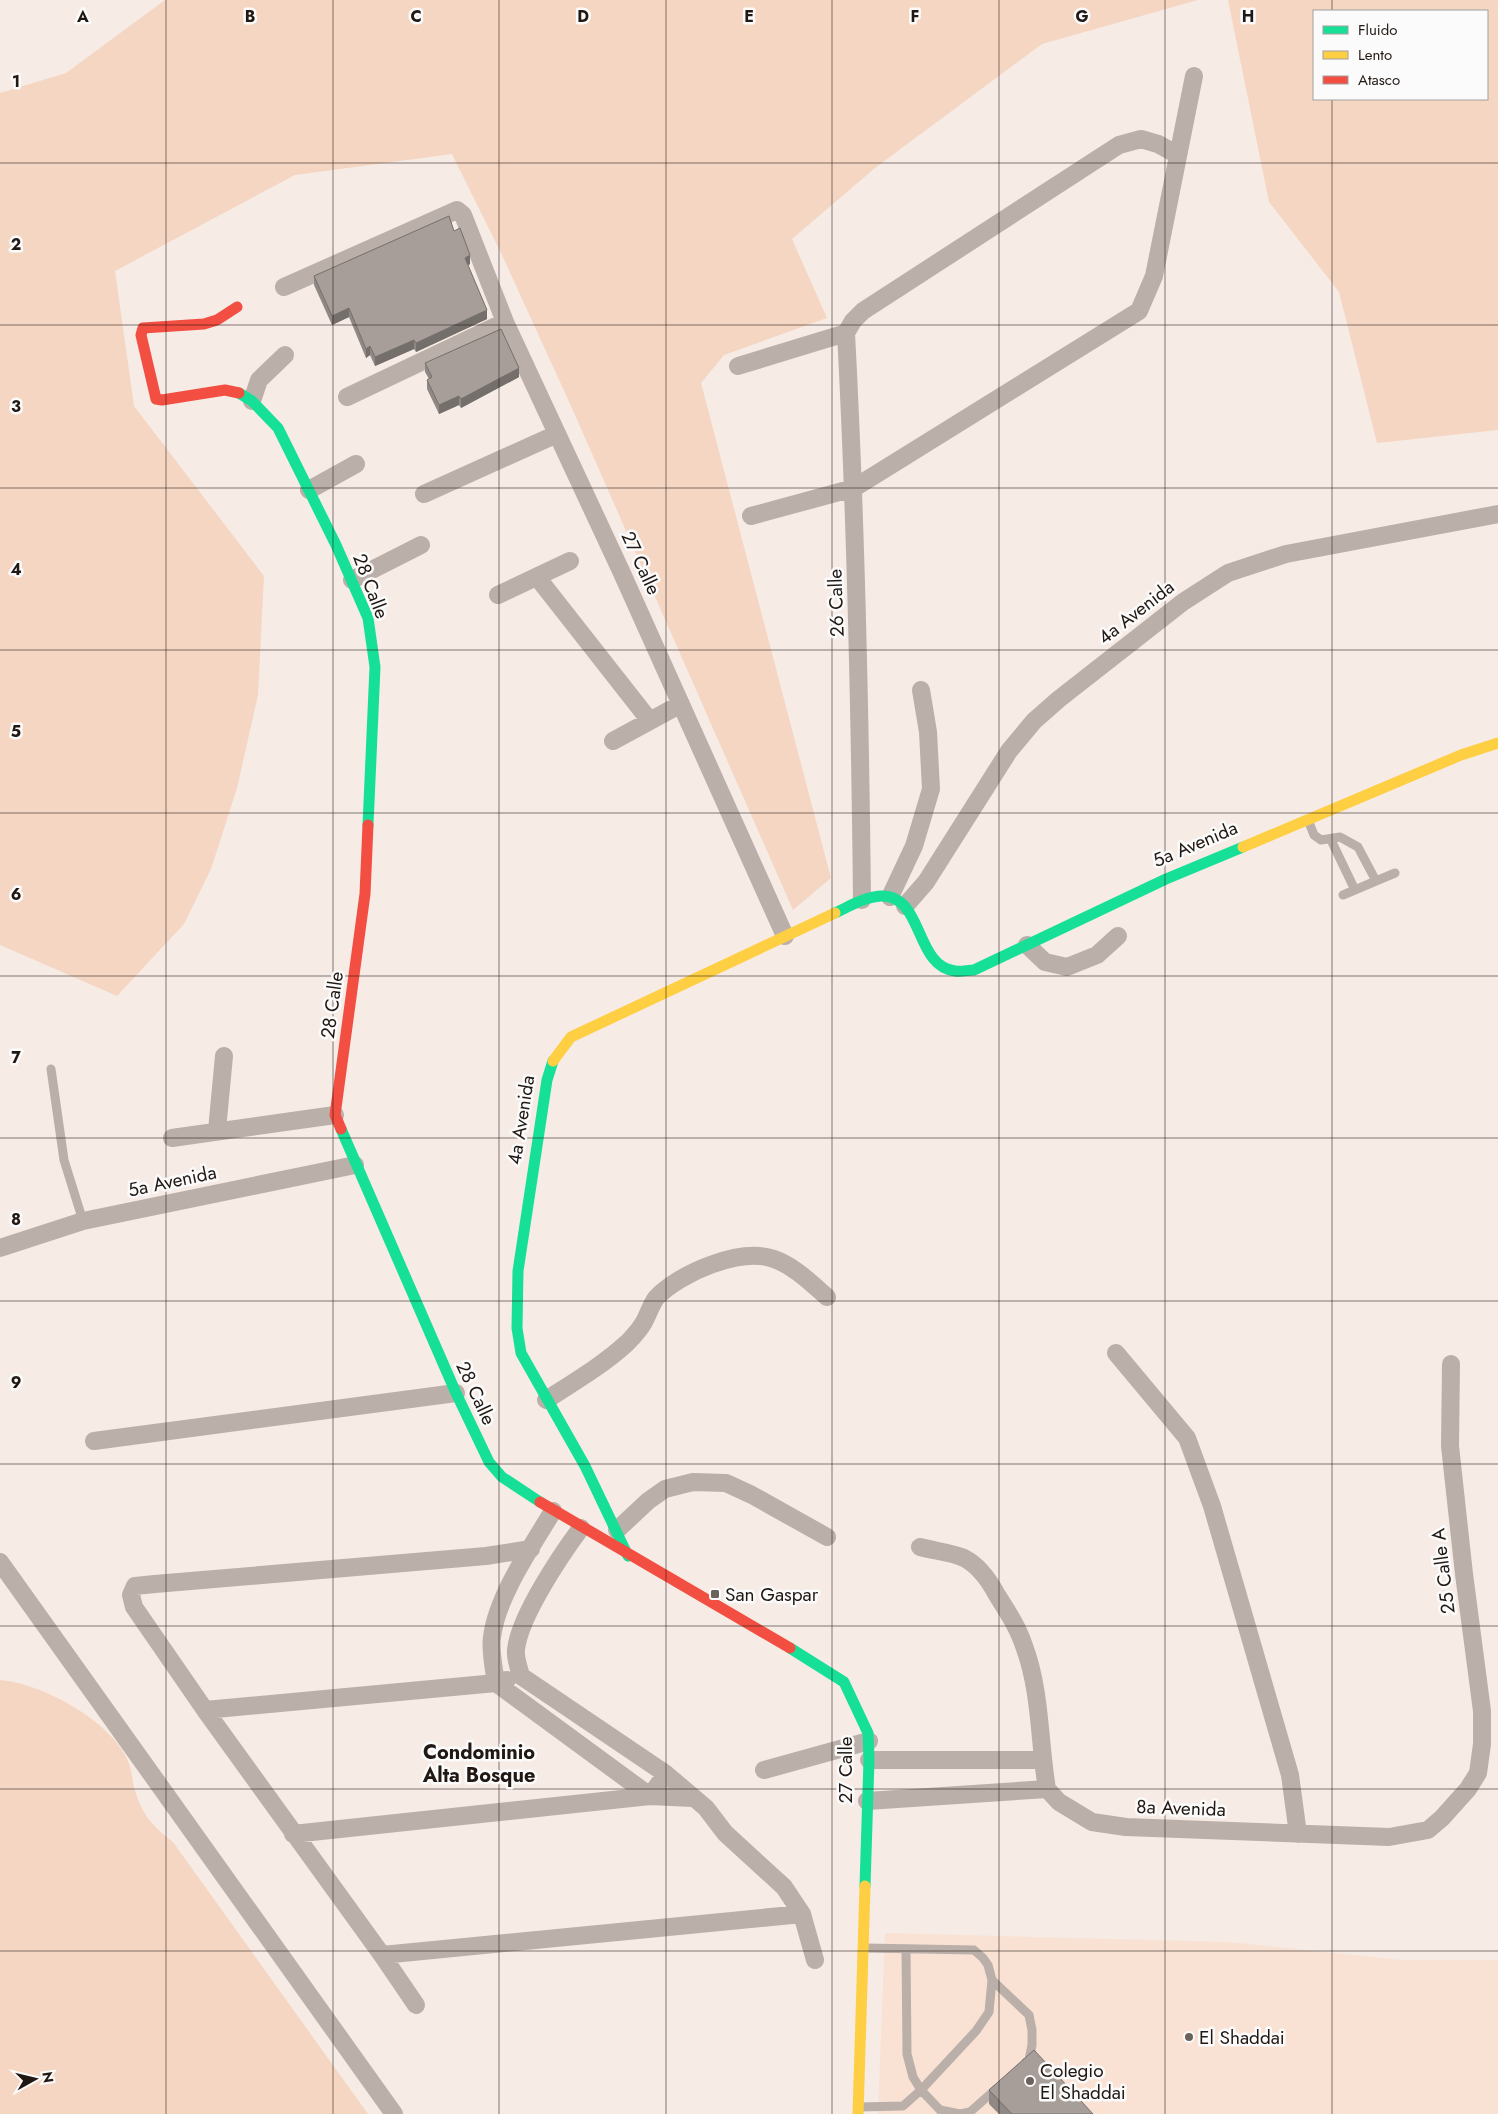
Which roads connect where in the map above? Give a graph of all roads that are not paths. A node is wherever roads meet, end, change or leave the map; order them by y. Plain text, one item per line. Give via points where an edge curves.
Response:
1 (1194, 76) dead end
2 (1178, 155) junction
3 (284, 287) dead end
4 (237, 307) dead end
5 (505, 322) junction
6 (846, 334) junction
7 (285, 355) dead end
8 (738, 366) dead end
9 (245, 397) junction
10 (346, 397) dead end
11 (557, 434) junction
12 (356, 464) dead end
13 (854, 488) junction
14 (309, 490) junction
15 (424, 494) dead end
16 (1498, 514) edge
17 (750, 516) dead end
18 (421, 545) dead end
19 (570, 561) dead end
20 (537, 577) junction
21 (352, 580) junction
22 (498, 596) dead end
23 (921, 690) dead end
24 (681, 704) junction
25 (650, 721) junction
26 (613, 742) dead end
27 (1498, 743) edge
28 (1308, 820) junction
29 (1331, 840) junction
30 (1395, 873) dead end
31 (1376, 881) junction
32 (1355, 890) junction
33 (1344, 895) dead end
34 (890, 897) junction
35 (862, 900) junction
36 (905, 906) junction
37 (786, 936) junction
38 (1118, 936) dead end
39 (1027, 944) junction
40 (224, 1056) dead end
41 (51, 1069) dead end
42 (336, 1115) junction
43 (217, 1130) junction
44 (172, 1138) dead end
45 (355, 1165) junction
46 (83, 1221) junction
47 (0, 1248) edge
48 (826, 1297) dead end
49 (1116, 1353) dead end
50 (1451, 1364) dead end
51 (456, 1392) junction
52 (546, 1400) junction
53 (94, 1441) dead end
54 (553, 1511) junction
55 (580, 1528) junction
56 (617, 1530) junction
57 (827, 1537) dead end
58 (920, 1547) dead end
59 (531, 1550) junction
60 (628, 1556) junction
61 (0, 1562) edge
62 (521, 1676) junction
63 (496, 1683) junction
64 (205, 1710) junction
65 (869, 1741) junction
66 (869, 1760) junction
67 (1042, 1760) junction
68 (764, 1770) dead end
69 (1478, 1773) joint
70 (666, 1774) junction
71 (1047, 1789) junction
72 (650, 1796) junction
73 (693, 1798) junction
74 (867, 1801) junction
75 (293, 1834) junction
76 (1298, 1834) junction
77 (802, 1914) junction
78 (863, 1948) junction
79 (906, 1949) junction
80 (382, 1955) junction
81 (815, 1960) dead end
82 (992, 1980) junction
83 (416, 2005) dead end
84 (1022, 2066) edge
85 (1002, 2084) edge
86 (921, 2090) junction
87 (858, 2110) edge
88 (904, 2110) edge
89 (394, 2114) edge

1 - 2 street
2 - 6 street via 1141,139 1119,145 863,311
2 - 13 street via 1154,276 1138,311
3 - 5 street, 27 Calle via 457,210 463,215
4 - 9 street via 204,324 143,328 141,335 156,398 162,400 225,390
5 - 10 street
5 - 11 street, 27 Calle
6 - 8 street
6 - 13 street, 26 Calle
7 - 9 street
9 - 14 street, 28 Calle via 278,428
11 - 15 street
11 - 24 street, 27 Calle
12 - 14 street
13 - 17 street
13 - 35 street, 26 Calle
14 - 21 street, 28 Calle
16 - 36 street, 4a Avenida via 1286,554 1228,572 1034,721 1009,751 926,882
18 - 21 street
19 - 20 street
20 - 22 street
20 - 25 street
21 - 42 street, 28 Calle via 368,618 375,666 365,894
23 - 34 street via 928,732 931,789 914,846
24 - 25 street
24 - 37 street, 27 Calle
25 - 26 street
27 - 28 street, 5a Avenida
28 - 29 lane via 1314,835 1321,840
28 - 39 street, 5a Avenida via 1166,879
29 - 31 lane via 1340,837 1358,847
29 - 32 lane
30 - 31 lane
31 - 32 lane
32 - 33 lane
34 - 35 street, 4a Avenida
34 - 36 street
35 - 37 street, 4a Avenida
36 - 39 street, 5a Avenida via 936,963 952,971 978,969
37 - 52 street, 4a Avenida via 571,1037 554,1058 547,1080 518,1271 516,1309 521,1353
38 - 39 street via 1097,955 1067,967 1045,962
40 - 43 street
41 - 46 lane via 64,1160
42 - 43 street
42 - 45 street, 28 Calle
43 - 44 street
45 - 46 street, 5a Avenida
45 - 51 street, 28 Calle
46 - 47 street, 5a Avenida
48 - 52 street via 802,1275 773,1258 742,1255 707,1266 681,1279 656,1299 628,1342
49 - 76 street via 1190,1446 1212,1506 1290,1775
50 - 69 street, 25 Calle A via 1450,1446 1482,1712
51 - 53 street
51 - 54 street, 28 Calle via 489,1462 502,1477
52 - 56 street, 4a Avenida via 585,1466
54 - 55 street, 28 Calle
54 - 59 street
55 - 60 street, 28 Calle
55 - 62 street via 550,1574 518,1636 515,1652
56 - 57 street via 665,1489 693,1482 726,1483
56 - 60 street, 4a Avenida
58 - 67 street via 965,1558 981,1572 1014,1623 1031,1671
59 - 63 street via 503,1600 492,1638
59 - 64 street via 135,1586 132,1595 134,1607
60 - 65 street, 27 Calle via 844,1682 864,1719
61 - 89 street
62 - 63 street
62 - 70 street
63 - 64 street
63 - 72 street
64 - 75 street
65 - 66 street, 27 Calle
65 - 68 street
66 - 67 street
66 - 74 street, 27 Calle
67 - 71 street
69 - 76 street, 8a Avenida via 1456,1804 1428,1830 1389,1837
70 - 72 street
70 - 73 street
71 - 74 street
71 - 76 street, 8a Avenida via 1059,1802 1092,1822 1126,1827
72 - 73 street
72 - 75 street
73 - 77 street via 706,1808 731,1839 784,1887
74 - 78 street, 27 Calle
75 - 80 street
77 - 80 street
77 - 81 street
78 - 79 lane
78 - 87 street, 27 Calle
79 - 82 lane via 974,1950 988,1966
79 - 86 lane via 907,2054
80 - 83 street
82 - 84 lane via 1029,2015 1032,2045 1029,2060
82 - 86 lane via 989,2012 976,2031
85 - 86 lane via 970,2112 960,2114 940,2110
86 - 88 lane
87 - 88 lane

